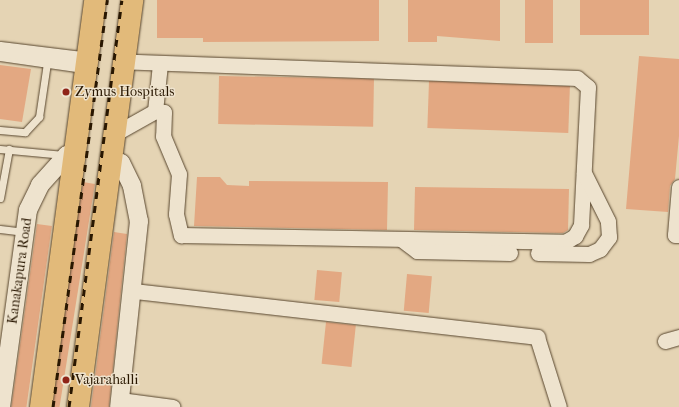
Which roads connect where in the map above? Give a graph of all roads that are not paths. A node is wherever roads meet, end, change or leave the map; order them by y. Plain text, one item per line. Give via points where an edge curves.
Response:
1 (95, 0) edge
2 (132, 0) edge
3 (0, 49) edge
4 (0, 57) edge
5 (124, 61) junction
6 (47, 63) junction
7 (160, 64) junction
8 (88, 65) junction
9 (155, 111) junction
10 (0, 130) edge
11 (116, 133) junction
12 (0, 149) edge
13 (9, 149) junction
14 (70, 154) junction
15 (113, 161) junction
16 (584, 171) junction
17 (679, 187) edge
18 (0, 198) edge
19 (0, 229) edge
20 (25, 232) junction
21 (679, 235) edge
22 (401, 239) junction
23 (510, 253) dead end
24 (538, 253) dead end
25 (134, 290) junction
26 (119, 404) edge
27 (1, 407) edge
28 (41, 407) edge
29 (78, 407) edge
30 (173, 407) edge
31 (559, 407) edge

1 - 8 highway
2 - 5 highway
3 - 8 street
4 - 6 lane
5 - 7 street
5 - 11 highway
6 - 8 lane
6 - 10 lane via 39,117 25,132
7 - 9 street
7 - 16 street via 578,78 588,87
8 - 14 highway
9 - 11 street
9 - 22 street via 164,112 163,136 179,174 176,214 181,235
11 - 15 highway
12 - 13 lane
13 - 14 lane
13 - 18 lane
14 - 20 street, Kanakapura Road via 40,185 28,210
14 - 28 highway
15 - 25 street via 121,163 132,186 139,221
15 - 29 highway
16 - 22 street via 581,226 575,236 565,242
16 - 24 street via 608,222 609,237 600,249 589,254
17 - 21 street via 675,236
19 - 20 lane
20 - 27 street, Kanakapura Road
22 - 23 street via 417,251
25 - 26 street
25 - 31 street via 537,336
26 - 30 street

